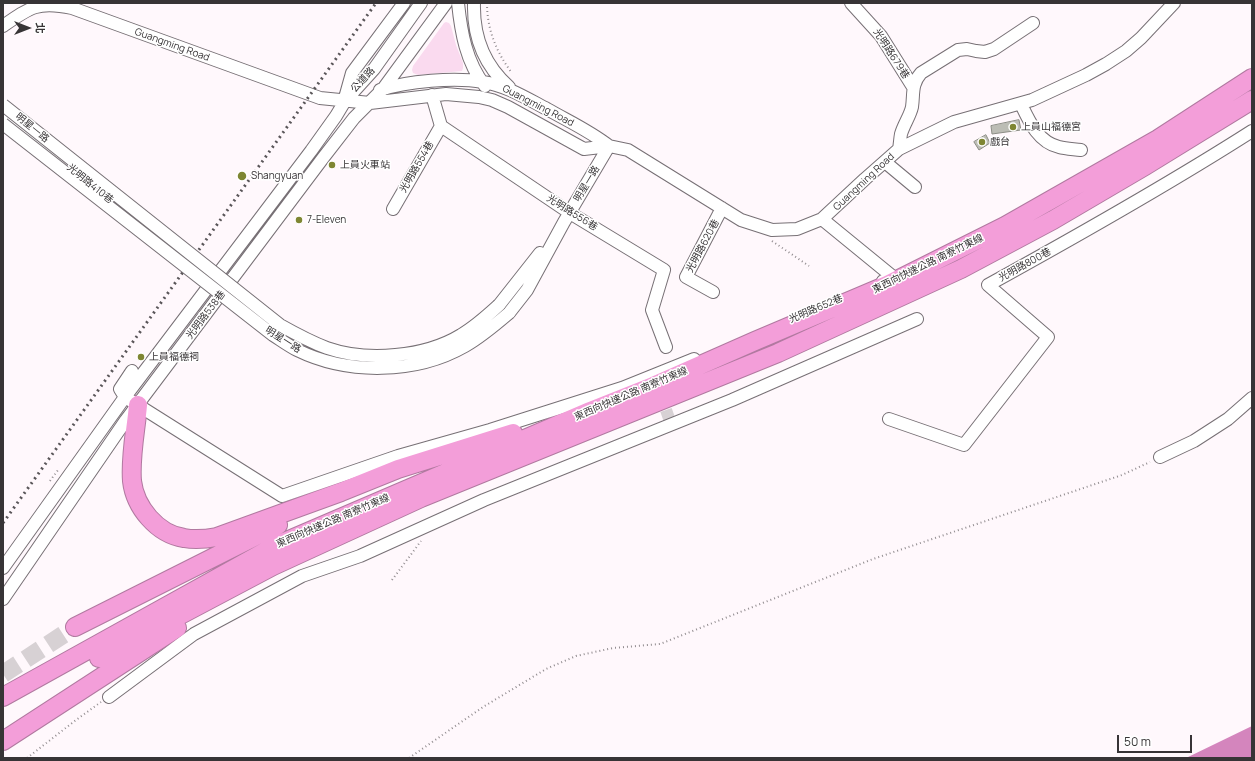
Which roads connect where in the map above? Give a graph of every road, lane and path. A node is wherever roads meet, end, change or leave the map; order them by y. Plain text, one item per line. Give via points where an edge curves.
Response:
1 (404, 3) edge
2 (421, 3) edge
3 (446, 3) edge
4 (458, 3) edge
5 (474, 3) edge
6 (487, 3) edge
7 (852, 3) edge
8 (1174, 3) edge
9 (47, 4) edge
10 (1033, 24) dead end
11 (3, 26) edge
12 (512, 74) dead end
13 (1252, 78) edge
14 (482, 81) junction
15 (913, 87) junction
16 (432, 95) junction
17 (376, 96) junction
18 (524, 97) junction
19 (1252, 100) edge
20 (344, 101) junction
21 (1021, 104) junction
22 (3, 105) edge
23 (508, 107) junction
24 (3, 114) edge
25 (3, 124) edge
26 (441, 126) junction
27 (1252, 131) edge
28 (609, 146) junction
29 (899, 150) junction
30 (1081, 150) dead end
31 (885, 162) junction
32 (915, 187) dead end
33 (722, 208) junction
34 (393, 209) dead end
35 (567, 218) junction
36 (822, 219) junction
37 (772, 241) dead end
38 (178, 253) dead end
39 (809, 266) dead end
40 (713, 292) dead end
41 (916, 319) dead end
42 (666, 347) dead end
43 (132, 371) dead end
44 (1252, 398) edge
45 (132, 401) junction
46 (590, 411) junction
47 (889, 419) dead end
48 (1160, 457) joint
49 (341, 492) junction
50 (424, 538) dead end
51 (273, 566) junction
52 (3, 568) edge
53 (392, 580) dead end
54 (3, 599) edge
55 (75, 627) tunnel mouth
56 (109, 697) joint
57 (4, 702) edge
58 (3, 741) edge
59 (27, 758) edge
60 (409, 758) edge

1 - 20 street, 公道路 via 352,73
2 - 20 street, 公道路 via 374,69
3 - 17 street, 公道路
4 - 14 street via 464,43
5 - 18 street via 478,39 487,61 496,76
6 - 12 path via 494,43
7 - 15 street, 光明路679巷 via 881,36
8 - 21 street, Guangming Road via 1126,52 1086,75
9 - 11 street, Guangming Road via 25,11
9 - 20 street, Guangming Road via 72,8 310,96
10 - 15 street via 994,49 984,52 958,50 920,73
13 - 46 highway, 東西向快速公路 南寮竹東線 via 1158,139 1005,226 886,285
14 - 17 street, Guangming Road via 422,82
14 - 18 street, Guangming Road
14 - 23 street
15 - 29 street via 912,107 902,132
16 - 17 street, Guangming Road
16 - 23 street, Guangming Road via 479,97
16 - 26 street
17 - 20 street, Guangming Road
17 - 20 street, Guangming Road
17 - 45 street, 光明路538巷 via 354,118
18 - 28 street, Guangming Road
19 - 51 highway, 東西向快速公路 南寮竹東線 via 1053,220 961,269 778,353 421,498
20 - 45 street, 光明路538巷 via 336,116
21 - 29 street, Guangming Road via 954,122
21 - 30 street via 1031,125 1043,138 1059,147
22 - 35 street, 明星一路, bridge via 280,325 302,338 354,355 384,356 418,351 461,336 500,305
23 - 28 street, Guangming Road via 584,149
24 - 38 street, 光明路410巷
25 - 35 street, 明星一路, bridge via 273,336 297,350 352,367 384,368 439,358 489,331 509,313 527,290
26 - 34 street, 光明路554巷
26 - 35 street, 光明路556巷
27 - 47 street, 光明路800巷 via 1094,227 988,285 1048,337 964,444
28 - 33 street, Guangming Road via 628,150
28 - 35 street, 明星一路
29 - 31 street, Guangming Road
31 - 32 street
31 - 36 street, Guangming Road
33 - 36 street, Guangming Road via 741,220 772,230 797,229
33 - 40 street, 光明路620巷 via 686,277
35 - 42 street, 光明路556巷 via 664,270 652,310
36 - 45 street, 光明路652巷 via 893,277 622,388 398,456 282,496
37 - 39 path
41 - 56 street via 732,400 484,500 360,556 302,576 194,634
43 - 45 street via 120,389
44 - 48 street via 1228,419 1194,442
45 - 49 highway via 132,480 135,495 150,519 172,534 195,539 217,537
45 - 52 street, 光明路538巷
45 - 54 street, 光明路538巷 via 126,420
46 - 49 highway via 398,469
46 - 57 highway, 東西向快速公路 南寮竹東線 via 274,546
48 - 60 path via 1122,475 873,559 660,644 613,648 576,656 546,669 489,703
49 - 55 highway
50 - 53 path
51 - 57 highway, 東西向快速公路 南寮竹東線
51 - 58 highway
56 - 59 path

